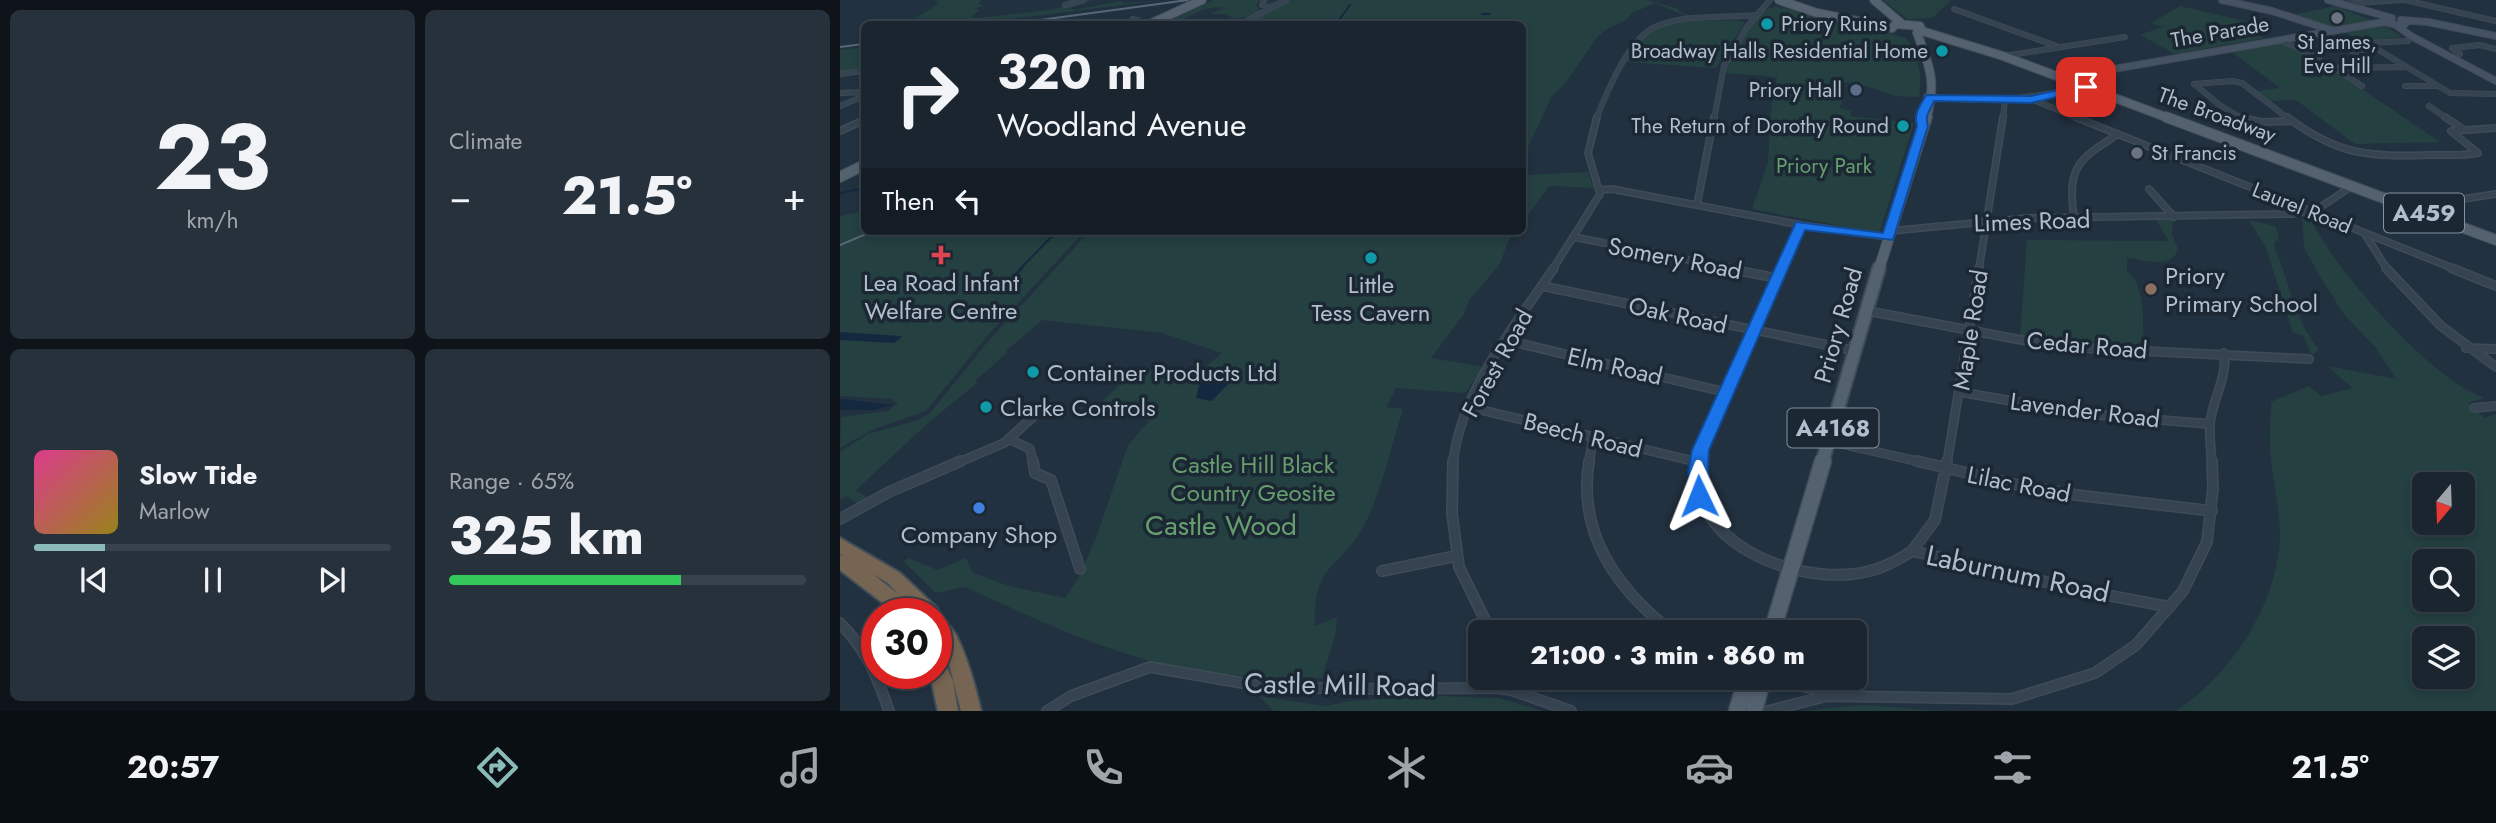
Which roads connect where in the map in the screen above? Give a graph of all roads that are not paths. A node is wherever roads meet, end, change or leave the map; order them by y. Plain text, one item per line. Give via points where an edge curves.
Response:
1 (1084, 0) edge
2 (1208, 0) edge
3 (1264, 0) edge
4 (1286, 0) edge
5 (1770, 0) edge
6 (1874, 0) edge
7 (2222, 0) edge
8 (2328, 0) edge
9 (2404, 0) edge
10 (1783, 1) edge
11 (1201, 2) edge
12 (2341, 4) junction
13 (1065, 5) dead end
14 (1765, 6) junction
15 (1272, 8) junction
16 (1954, 9) dead end
17 (1182, 11) junction
18 (2371, 13) junction
19 (1755, 15) junction
20 (2383, 20) junction
21 (1157, 21) edge
22 (1164, 21) edge
23 (1247, 21) edge
24 (2496, 21) edge
25 (1896, 25) junction
26 (2401, 26) junction
27 (2334, 31) junction
28 (1920, 32) junction
29 (1906, 34) junction
30 (2496, 36) edge
31 (2125, 37) dead end
32 (2280, 40) junction
33 (2408, 41) junction
34 (2486, 43) dead end
35 (2340, 45) dead end
36 (2480, 45) junction
37 (2418, 46) dead end
38 (2060, 47) junction
39 (2376, 49) junction
40 (2496, 49) edge
41 (2460, 54) dead end
42 (2003, 56) junction
43 (2319, 58) dead end
44 (2329, 64) dead end
45 (2406, 67) junction
46 (2336, 68) junction
47 (861, 71) edge
48 (840, 74) edge
49 (2062, 78) junction
50 (2494, 79) edge
51 (2362, 86) dead end
52 (2405, 86) dead end
53 (2415, 86) junction
54 (2438, 86) junction
55 (2086, 87) junction
56 (840, 93) edge
57 (2425, 93) dead end
58 (861, 94) edge
59 (2496, 94) edge
60 (861, 96) edge
61 (1928, 99) junction
62 (2031, 99) junction
63 (2005, 100) junction
64 (840, 106) edge
65 (2429, 106) dead end
66 (861, 121) edge
67 (2292, 121) junction
68 (2496, 128) edge
69 (2464, 129) junction
70 (840, 131) edge
71 (2118, 134) junction
72 (861, 164) edge
73 (840, 175) edge
74 (2352, 186) junction
75 (2149, 189) dead end
76 (1599, 190) junction
77 (2496, 194) edge
78 (2486, 195) junction
79 (2496, 200) edge
80 (1697, 205) junction
81 (2408, 207) junction
82 (2312, 212) junction
83 (2174, 217) junction
84 (2074, 218) junction
85 (1987, 221) junction
86 (1801, 225) junction
87 (1889, 234) junction
88 (2365, 234) junction
89 (1574, 237) junction
90 (2496, 240) edge
91 (1776, 278) junction
92 (1542, 285) junction
93 (2496, 286) edge
94 (1868, 311) junction
95 (1752, 331) junction
96 (1969, 331) junction
97 (1506, 340) junction
98 (2466, 348) junction
99 (2496, 349) edge
100 (1856, 351) junction
101 (2224, 353) junction
102 (2309, 359) dead end
103 (2496, 367) edge
104 (1725, 392) junction
105 (1960, 392) junction
106 (2496, 406) edge
107 (1469, 407) junction
108 (2474, 408) dead end
109 (1042, 409) dead end
110 (2210, 424) junction
111 (1593, 438) junction
112 (1009, 439) junction
113 (1829, 441) junction
114 (1698, 463) junction
115 (1947, 469) junction
116 (2212, 511) junction
117 (840, 519) edge
118 (840, 545) edge
119 (1912, 551) junction
120 (1457, 556) junction
121 (840, 562) edge
122 (1789, 567) junction
123 (1080, 569) dead end
124 (1382, 571) dead end
125 (890, 598) edge
126 (914, 598) edge
127 (2169, 607) junction
128 (1485, 620) edge
129 (1659, 620) edge
130 (1773, 620) edge
131 (840, 623) edge
132 (952, 648) edge
133 (1468, 687) edge
134 (944, 689) edge
135 (1511, 690) edge
136 (1743, 690) edge
137 (1758, 690) edge
138 (1818, 690) edge
139 (1827, 696) junction
140 (889, 711) edge
141 (948, 711) edge
142 (971, 711) edge
143 (1047, 711) edge
144 (1571, 711) edge
145 (1737, 711) edge
146 (1754, 711) edge
147 (1768, 711) edge

1 - 13 street
2 - 11 main road
3 - 15 street via 1262,5
4 - 15 street
5 - 14 street
6 - 25 main road
7 - 27 street
8 - 12 street
9 - 12 street
9 - 24 street
10 - 14 street
10 - 25 main road via 1829,16
11 - 17 main road
11 - 17 main road
12 - 18 street
14 - 19 street
15 - 23 street
16 - 38 street
17 - 21 main road
17 - 22 main road
18 - 20 street
18 - 26 street
19 - 76 street via 1665,23 1643,36 1621,64 1591,136 1587,150
19 - 80 street via 1724,66
20 - 26 street
20 - 27 street, The Parade
25 - 28 main road, The Broadway via 1918,25
25 - 29 main road
26 - 30 street via 2418,21
26 - 33 street
26 - 50 street
27 - 32 street, The Parade
28 - 29 main road
28 - 42 main road, The Broadway / A459
28 - 61 main road, Priory Road / A4168 via 1931,69
29 - 61 main road, Priory Road / A4168 via 1925,68
31 - 38 street
32 - 43 street
32 - 49 street, The Parade
33 - 37 street
33 - 39 street via 2367,43
34 - 36 street
35 - 39 street via 2353,51
36 - 40 street
36 - 41 street via 2452,48
38 - 42 street
39 - 45 street
42 - 49 main road, The Broadway / A459
44 - 46 street
45 - 46 street
45 - 54 street
46 - 51 street
47 - 48 street
49 - 55 main road, The Broadway / A459
52 - 53 street
53 - 54 street
53 - 57 street
54 - 59 street via 2458,95
55 - 62 street
55 - 74 main road, The Broadway / A459
56 - 58 street
60 - 64 street
61 - 63 street
61 - 87 main road, Priory Road / A4168
62 - 63 street
62 - 71 street, Laurel Road
63 - 85 street, Maple Road
65 - 69 street
66 - 70 street
67 - 67 street via 2242,83 2194,84 2244,119
67 - 69 street via 2325,142 2381,157 2478,153 2451,131
68 - 69 street
71 - 82 street, Laurel Road
71 - 84 street via 2085,154 2078,165
72 - 73 main road
74 - 81 main road, The Broadway / A459
74 - 82 street
75 - 83 street
76 - 80 street
76 - 89 street, Forest Road
77 - 78 street
78 - 79 street
78 - 81 street
80 - 86 street
81 - 90 main road, The Broadway / A459
82 - 83 street, Limes Road
82 - 88 street, Laurel Road
83 - 84 street, Limes Road
84 - 85 street, Limes Road
85 - 87 street, Limes Road
85 - 96 street, Maple Road
86 - 87 street
86 - 91 street
87 - 94 main road, Priory Road / A4168
88 - 93 street, Laurel Road
88 - 98 street via 2409,294
89 - 91 street, Somery Road
89 - 92 street, Forest Road
91 - 95 street
92 - 95 street, Oak Road
92 - 97 street, Forest Road
94 - 96 street, Cedar Road
94 - 100 main road, Priory Road / A4168
95 - 100 street, Oak Road
95 - 104 street
96 - 101 street, Cedar Road via 2059,347
96 - 105 street, Maple Road
97 - 104 street, Elm Road
97 - 107 street, Forest Road
98 - 99 street
98 - 103 street
100 - 113 main road, Priory Road / A4168
101 - 102 street, Cedar Road
101 - 110 street via 2226,365
104 - 114 street
105 - 110 street, Lavender Road via 2087,414
105 - 115 street, Maple Road
106 - 108 street
107 - 111 street, Beech Road
107 - 120 street, Forest Road via 1457,444 1451,495
109 - 112 street
110 - 116 street
111 - 114 street, Beech Road
111 - 129 street via 1585,489 1597,545 1628,591
112 - 117 street
112 - 123 street via 1030,449 1035,473 1051,480
113 - 115 street, Lilac Road
113 - 122 main road, Priory Road / A4168
114 - 122 street, Laburnum Road via 1699,496 1727,536 1748,553
115 - 116 street, Lilac Road via 2076,495
115 - 119 street, Maple Road via 1936,520
116 - 127 street via 2199,562
118 - 126 highway via 894,578
119 - 122 street, Laburnum Road via 1869,573 1830,575
119 - 127 street, Laburnum Road
120 - 124 street
120 - 128 street, Forest Road
121 - 125 highway
122 - 130 main road, Priory Road / A4168
127 - 139 street via 2136,645 2095,673 2012,699
131 - 140 street via 864,651
132 - 142 highway
133 - 143 street, Castle Mill Road via 1260,686 1150,667 1071,696
134 - 141 highway
135 - 144 street, Castle Mill Road
136 - 145 main road
137 - 146 main road
138 - 139 street
139 - 147 street

